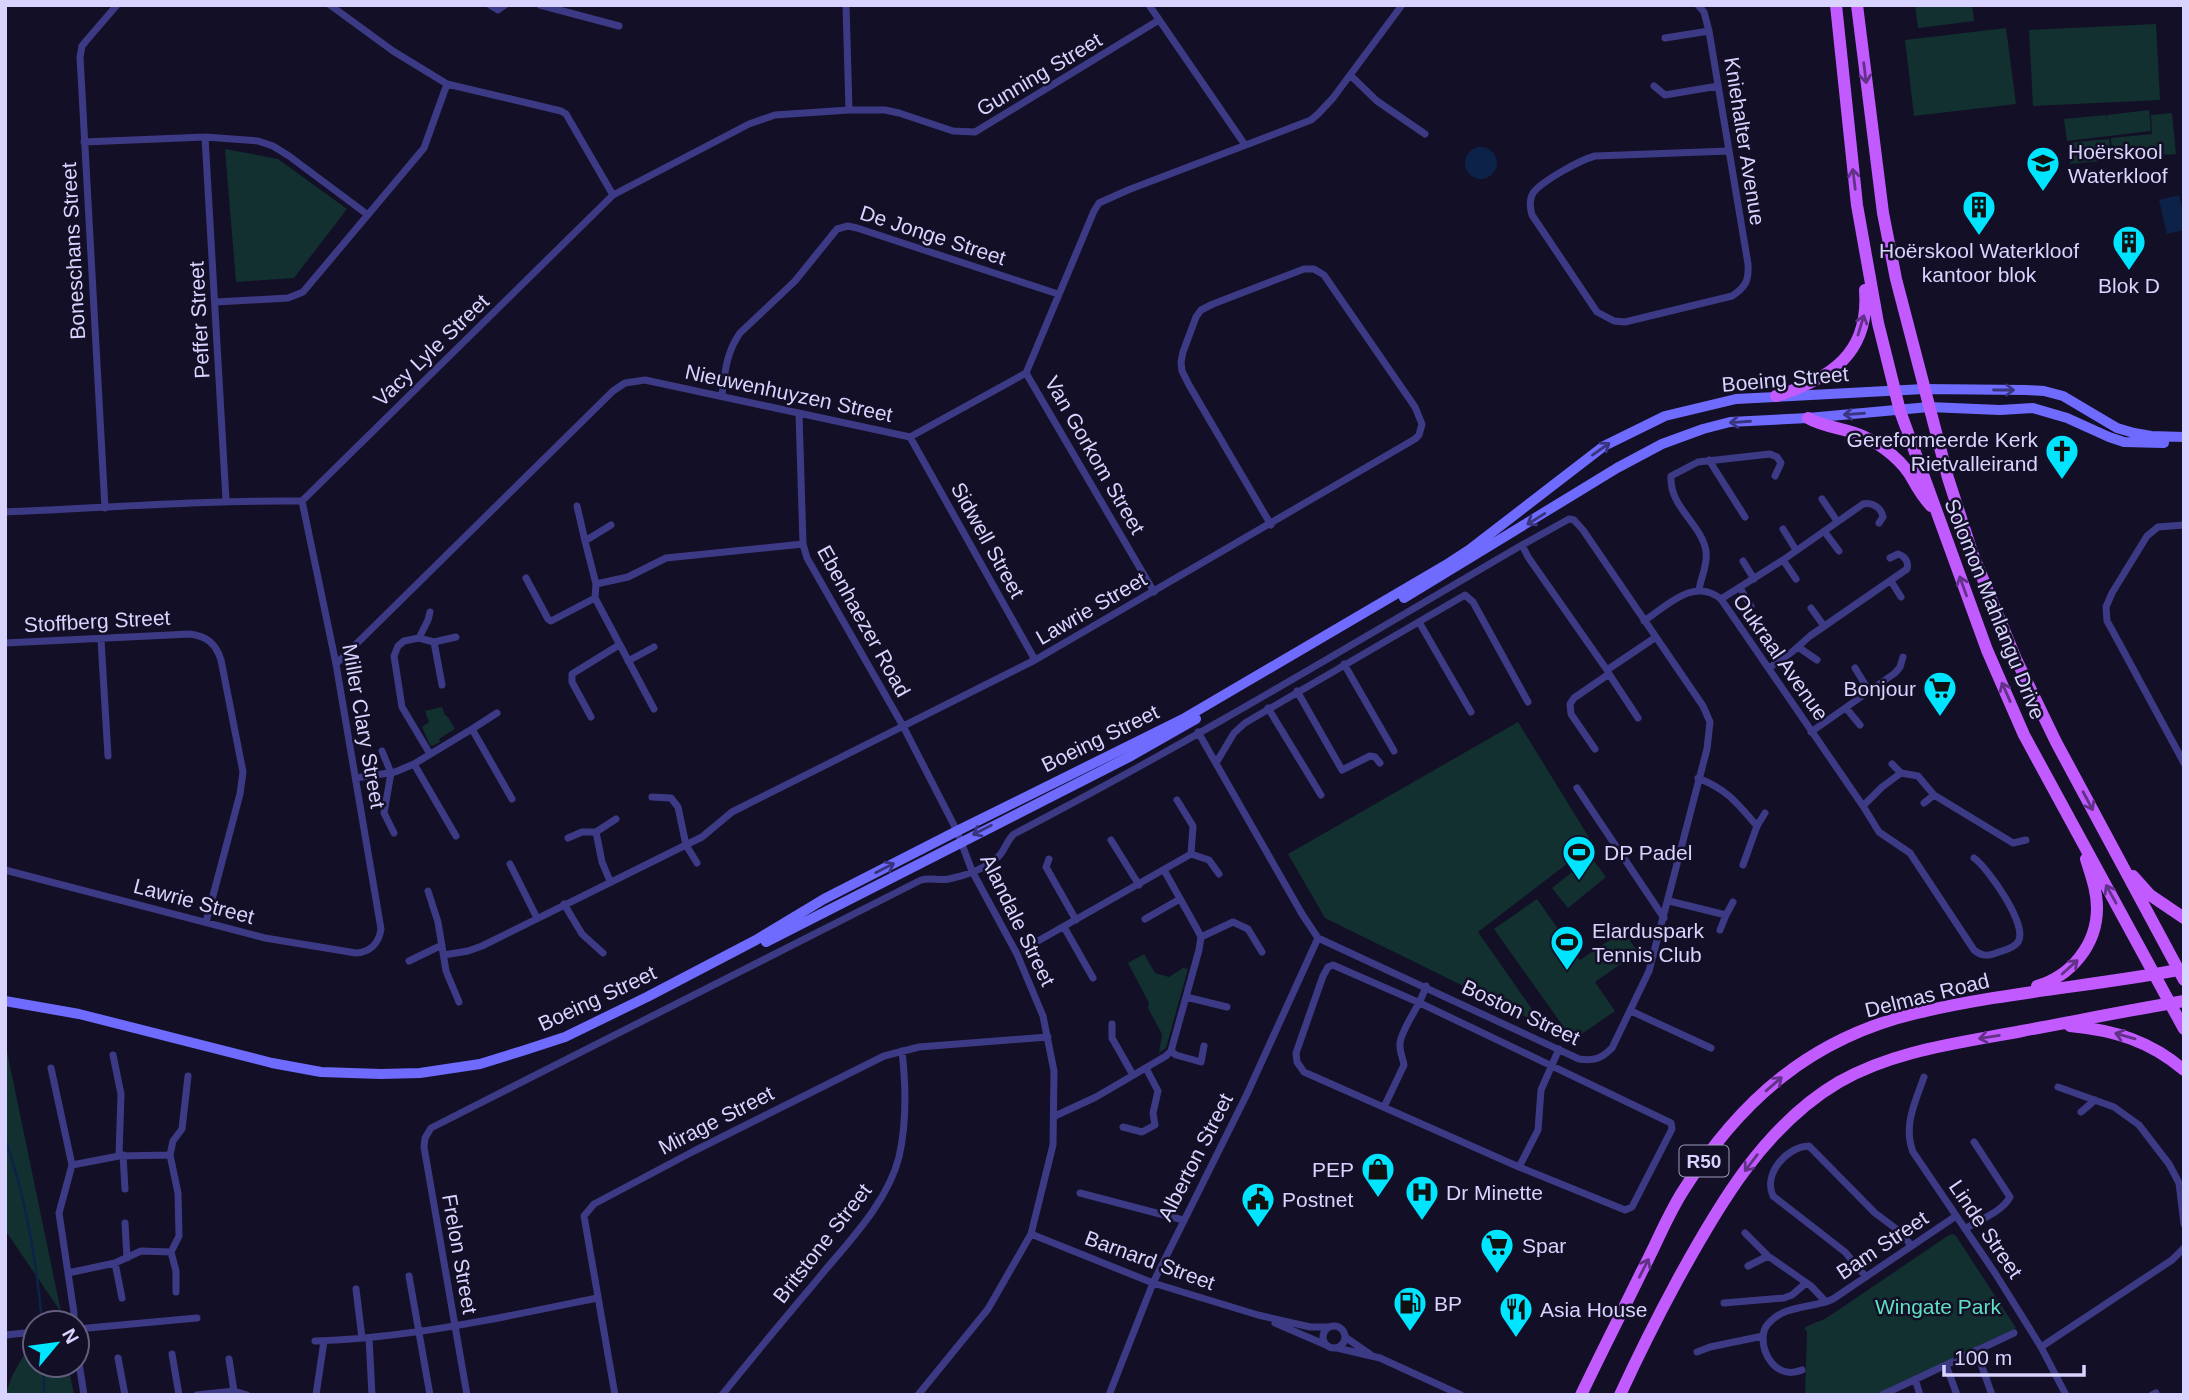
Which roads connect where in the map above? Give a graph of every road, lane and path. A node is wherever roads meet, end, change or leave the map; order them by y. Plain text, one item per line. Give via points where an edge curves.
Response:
1 (117, 5) edge
2 (490, 5) edge
3 (505, 5) edge
4 (540, 5) edge
5 (846, 5) edge
6 (1150, 5) edge
7 (1402, 5) edge
8 (1698, 5) edge
9 (1836, 5) edge
10 (1857, 5) edge
11 (333, 6) edge
12 (1159, 20) junction
13 (619, 26) dead end
14 (1709, 31) junction
15 (1665, 38) dead end
16 (1350, 75) junction
17 (447, 84) junction
18 (1654, 86) dead end
19 (1718, 86) junction
20 (849, 110) junction
21 (1425, 134) dead end
22 (205, 137) junction
23 (84, 142) junction
24 (1245, 145) junction
25 (1729, 150) junction
26 (613, 195) junction
27 (1857, 205) junction
28 (368, 215) junction
29 (1058, 294) junction
30 (216, 302) junction
31 (1026, 373) junction
32 (1924, 388) junction
33 (1894, 390) junction
34 (722, 396) junction
35 (1776, 396) junction
36 (1929, 407) junction
37 (1900, 411) junction
38 (799, 413) junction
39 (1808, 418) junction
40 (910, 437) junction
41 (2184, 437) edge
42 (2184, 443) edge
43 (1709, 460) junction
44 (1775, 476) dead end
45 (1822, 499) dead end
46 (226, 500) junction
47 (303, 500) junction
48 (577, 506) dead end
49 (105, 508) junction
50 (5, 512) edge
51 (1936, 512) junction
52 (1745, 517) dead end
53 (1564, 521) joint
54 (1837, 522) junction
55 (1879, 523) dead end
56 (1271, 524) junction
57 (611, 525) dead end
58 (2184, 525) edge
59 (1783, 529) dead end
60 (1824, 531) junction
61 (585, 541) junction
62 (803, 544) junction
63 (1522, 545) junction
64 (1796, 550) junction
65 (1839, 551) dead end
66 (1890, 558) dead end
67 (1783, 560) junction
68 (1743, 561) dead end
69 (526, 578) dead end
70 (1754, 579) junction
71 (1796, 579) dead end
72 (1891, 581) junction
73 (596, 584) junction
74 (1740, 588) junction
75 (1699, 590) junction
76 (1154, 592) junction
77 (1901, 597) dead end
78 (595, 598) junction
79 (1721, 599) junction
80 (1751, 606) dead end
81 (1811, 608) dead end
82 (430, 612) dead end
83 (1644, 621) junction
84 (1419, 622) junction
85 (1824, 626) junction
86 (456, 637) dead end
87 (1656, 637) junction
88 (419, 638) junction
89 (1770, 639) dead end
90 (101, 640) junction
91 (433, 642) junction
92 (5, 643) edge
93 (619, 645) junction
94 (654, 647) dead end
95 (1798, 647) junction
96 (1903, 657) dead end
97 (1784, 658) junction
98 (1035, 660) junction
99 (1817, 660) dead end
100 (628, 661) junction
101 (336, 664) junction
102 (1344, 664) junction
103 (1769, 668) junction
104 (1854, 668) dead end
105 (1608, 672) junction
106 (442, 685) dead end
107 (1297, 691) junction
108 (1870, 691) junction
109 (1528, 702) dead end
110 (1268, 708) junction
111 (1846, 708) junction
112 (654, 709) dead end
113 (1471, 712) dead end
114 (497, 713) dead end
115 (591, 717) dead end
116 (1638, 718) dead end
117 (1860, 724) dead end
118 (903, 726) junction
119 (472, 729) junction
120 (1198, 732) junction
121 (1811, 732) junction
122 (1595, 748) dead end
123 (382, 751) dead end
124 (1394, 751) dead end
125 (430, 754) junction
126 (107, 756) dead end
127 (1216, 763) junction
128 (1380, 763) dead end
129 (2184, 763) edge
130 (414, 764) junction
131 (1892, 764) dead end
132 (1925, 770) dead end
133 (1901, 773) junction
134 (391, 774) junction
135 (1918, 776) junction
136 (355, 778) junction
137 (1698, 778) junction
138 (1577, 788) dead end
139 (1949, 794) dead end
140 (1321, 795) dead end
141 (652, 797) dead end
142 (1938, 797) junction
143 (512, 799) dead end
144 (1177, 800) dead end
145 (1924, 803) dead end
146 (1863, 806) junction
147 (1972, 807) dead end
148 (1765, 813) dead end
149 (1964, 814) junction
150 (615, 819) dead end
151 (1757, 826) junction
152 (596, 832) junction
153 (394, 833) dead end
154 (456, 836) dead end
155 (959, 836) junction
156 (568, 838) dead end
157 (2080, 838) junction
158 (1111, 840) dead end
159 (2026, 840) dead end
160 (686, 845) junction
161 (1191, 854) junction
162 (1974, 858) dead end
163 (1048, 859) dead end
164 (2119, 860) junction
165 (697, 863) dead end
166 (510, 864) dead end
167 (1743, 865) dead end
168 (5, 870) edge
169 (1164, 870) junction
170 (972, 871) junction
171 (1220, 874) dead end
172 (610, 881) junction
173 (1139, 884) junction
174 (428, 891) dead end
175 (1180, 899) junction
176 (1669, 901) junction
177 (1733, 902) dead end
178 (564, 904) junction
179 (1727, 915) junction
180 (537, 918) junction
181 (1664, 918) junction
182 (2184, 918) edge
183 (1145, 919) dead end
184 (1076, 920) junction
185 (206, 922) junction
186 (1064, 927) junction
187 (1720, 930) dead end
188 (1200, 937) junction
189 (1318, 938) junction
190 (1038, 941) dead end
191 (442, 944) junction
192 (365, 952) joint
193 (1262, 952) dead end
194 (604, 953) dead end
195 (444, 956) junction
196 (409, 961) dead end
197 (2182, 973) edge
198 (2156, 976) junction
199 (1093, 978) dead end
200 (1426, 986) junction
201 (2009, 995) junction
202 (1186, 997) junction
203 (459, 1002) dead end
204 (2177, 1002) edge
205 (1420, 1003) junction
206 (5, 1004) edge
207 (1227, 1007) dead end
208 (1630, 1011) junction
209 (1112, 1024) dead end
210 (2056, 1025) junction
211 (2184, 1029) edge
212 (1048, 1037) junction
213 (1205, 1046) dead end
214 (1711, 1048) dead end
215 (1559, 1049) junction
216 (902, 1051) junction
217 (1171, 1051) junction
218 (113, 1055) dead end
219 (51, 1068) dead end
220 (1146, 1068) junction
221 (1551, 1068) junction
222 (2184, 1070) edge
223 (1133, 1075) junction
224 (188, 1076) dead end
225 (1924, 1077) dead end
226 (2058, 1087) dead end
227 (2095, 1100) junction
228 (1384, 1107) junction
229 (2081, 1112) dead end
230 (1055, 1116) junction
231 (438, 1124) joint
232 (1123, 1127) dead end
233 (1974, 1142) dead end
234 (170, 1155) junction
235 (121, 1156) junction
236 (72, 1165) junction
237 (1519, 1167) junction
238 (125, 1189) dead end
239 (1080, 1193) dead end
240 (1956, 1216) junction
241 (1183, 1220) junction
242 (125, 1223) dead end
243 (2184, 1224) edge
244 (1965, 1229) junction
245 (1745, 1233) dead end
246 (1031, 1234) junction
247 (1912, 1246) junction
248 (2184, 1248) edge
249 (171, 1252) junction
250 (1768, 1256) junction
251 (127, 1258) junction
252 (115, 1264) junction
253 (1748, 1266) dead end
254 (68, 1273) junction
255 (409, 1276) dead end
256 (1866, 1277) junction
257 (1153, 1283) junction
258 (1805, 1284) junction
259 (356, 1289) dead end
260 (176, 1292) dead end
261 (122, 1298) dead end
262 (597, 1298) junction
263 (1826, 1302) junction
264 (1724, 1303) dead end
265 (73, 1309) edge
266 (1258, 1315) junction
267 (197, 1318) dead end
268 (455, 1326) junction
269 (1329, 1327) junction
270 (91, 1328) edge
271 (420, 1332) junction
272 (2014, 1333) dead end
273 (1763, 1336) junction
274 (1345, 1337) junction
275 (366, 1338) junction
276 (314, 1341) dead end
277 (324, 1341) junction
278 (1326, 1345) junction
279 (2041, 1347) junction
280 (1336, 1348) junction
281 (1976, 1350) junction
282 (1697, 1352) dead end
283 (172, 1354) dead end
284 (1372, 1356) junction
285 (118, 1358) dead end
286 (229, 1359) dead end
287 (1598, 1359) junction
288 (1946, 1365) junction
289 (1802, 1370) dead end
290 (1914, 1380) junction
291 (234, 1391) junction
292 (125, 1395) edge
293 (179, 1395) edge
294 (197, 1395) edge
295 (247, 1395) edge
296 (316, 1395) edge
297 (372, 1395) edge
298 (430, 1395) edge
299 (467, 1395) edge
300 (615, 1395) edge
301 (722, 1395) edge
302 (918, 1395) edge
303 (1109, 1395) edge
304 (1461, 1395) edge
305 (1571, 1395) edge
306 (1581, 1395) edge
307 (1622, 1395) edge
308 (1882, 1395) edge
309 (1920, 1395) edge
310 (1957, 1395) edge
311 (1992, 1395) edge
312 (2066, 1395) edge

1 - 23 street, Boneschans Street via 81,50
2 - 3 street via 498,10
4 - 13 street
5 - 20 street
6 - 12 street
7 - 16 street
8 - 14 street, Kniehalter Avenue
27 -> 9 main road, Solomon Mahlangu Drive
10 -> 32 main road, Solomon Mahlangu Drive via 1883,213
11 - 17 street
12 - 20 street, Gunning Street via 975,132 953,131 885,110
12 - 24 street
14 - 15 street
14 - 19 street, Kniehalter Avenue
16 - 21 street via 1377,101
16 - 24 street via 1311,120
17 - 26 street via 566,114
17 - 28 street via 424,148
18 - 19 street via 1665,95
19 - 25 street, Kniehalter Avenue
20 - 26 street, Vacy Lyle Street via 759,120
22 - 23 street
22 - 28 street via 273,146
22 - 30 street, Peffer Street
23 - 49 street, Boneschans Street
24 - 29 street via 1099,203
25 - 25 street, Kniehalter Avenue via 1748,264 1745,285 1732,296 1625,322 1597,312 1536,224 1530,210 1534,193 1595,156
26 - 47 street, Vacy Lyle Street
27 - 33 main road, Solomon Mahlangu Drive
35 -> 27 main road via 1807,386 1834,370 1856,340 1866,303
28 - 30 street via 299,294
29 - 31 street
29 - 34 street, De Jonge Street via 842,226 795,281 740,333 729,350
30 - 46 street, Peffer Street
31 - 40 street, Nieuwenhuyzen Street
31 - 76 street, Van Gorkom Street
32 - 33 main road, Boeing Street
32 - 36 main road, Solomon Mahlangu Drive
32 -> 41 main road, Boeing Street via 2044,391 2077,403 2117,428
33 - 35 main road, Boeing Street
33 - 37 main road, Solomon Mahlangu Drive
34 - 38 street, Nieuwenhuyzen Street
34 - 101 street, Nieuwenhuyzen Street via 645,380 625,383 613,391
155 -> 35 main road, Boeing Street via 1183,719 1367,612 1469,550 1604,446 1665,416 1736,399
36 - 37 main road, Boeing Street
36 - 42 main road, Boeing Street via 2033,408 2124,442
36 -> 164 main road, Solomon Mahlangu Drive via 1973,555 2016,659
37 -> 39 main road, Boeing Street
37 - 51 main road, Solomon Mahlangu Drive
38 - 40 street, Nieuwenhuyzen Street
38 - 62 street, Ebenhaezer Road
39 - 51 main road via 1861,435 1885,449
39 -> 155 main road, Boeing Street via 1730,422 1662,444 1192,722 1131,756
40 - 98 street, Sidwell Street
43 - 44 street via 1774,455 1781,463
43 - 52 street
43 - 75 street via 1681,470 1671,479 1677,503 1705,548
45 - 54 street
46 - 47 street
46 - 49 street
47 - 101 street, Miller Clary Street
48 - 61 street
49 - 50 street
157 -> 51 main road, Solomon Mahlangu Drive via 2024,735
53 - 63 street, Boeing Street
53 - 83 street, Boston Street via 1574,520 1581,526
54 - 55 street via 1867,503 1882,513
54 - 60 street
56 - 56 street, Lawrie Street via 1419,435 1422,424 1398,381 1324,275 1314,269 1201,310 1191,326 1181,362 1182,372
56 - 76 street, Lawrie Street
57 - 61 street
58 - 129 street via 2158,527 2147,536 2112,593 2106,612 2110,628
59 - 64 street
60 - 64 street
60 - 65 street
61 - 73 street
62 - 73 street via 666,558 628,577
62 - 118 street, Ebenhaezer Road via 810,565
63 - 105 street
63 - 120 street, Boeing Street
64 - 67 street
66 - 72 street via 1901,555 1908,567
67 - 70 street
67 - 71 street
68 - 70 street
69 - 78 street via 551,621
70 - 74 street
72 - 77 street
72 - 85 street
73 - 78 street
74 - 79 street
74 - 80 street
75 - 79 street, Oukraal Avenue
75 - 83 street, Oukraal Avenue via 1684,594
76 - 98 street, Lawrie Street
78 - 93 street
79 - 103 street, Oukraal Avenue
81 - 85 street
82 - 88 street
83 - 87 street, Boston Street
84 - 102 street
84 - 109 street via 1461,596 1469,597
84 - 113 street
85 - 95 street
86 - 91 street
87 - 105 street
87 - 137 street, Boston Street via 1708,715 1710,736
88 - 91 street
88 - 125 street via 404,641 394,656 402,708
89 - 97 street
90 - 92 street, Stoffberg Street
90 - 126 street
90 - 185 street, Stoffberg Street via 190,634 208,639 218,651 243,772
91 - 106 street
93 - 100 street
93 - 115 street via 572,674
94 - 100 street
95 - 97 street
95 - 99 street
96 - 108 street via 1899,670
97 - 103 street
98 - 118 street, Lawrie Street
100 - 112 street
101 - 136 street, Miller Clary Street
102 - 107 street
102 - 124 street
103 - 121 street, Oukraal Avenue
104 - 108 street
105 - 116 street
105 - 122 street via 1570,704 1571,714
107 - 110 street
107 - 128 street via 1342,770 1370,756
108 - 111 street
110 - 127 street via 1238,729
110 - 140 street
111 - 117 street
111 - 121 street
114 - 119 street
118 - 155 street, Ebenhaezer Road
118 - 160 street, Lawrie Street via 732,812
119 - 125 street
119 - 143 street
120 - 127 street
120 - 170 street, Boeing Street via 1014,834 998,857
121 - 146 street, Oukraal Avenue
123 - 134 street
125 - 130 street
127 - 189 street
130 - 134 street
130 - 154 street
131 - 133 street
132 - 135 street
133 - 135 street
133 - 146 street
134 - 136 street
134 - 153 street via 384,814
135 - 142 street
136 - 192 street, Miller Clary Street via 381,929
137 - 151 street via 1731,796
137 - 176 street, Boston Street
138 - 181 street
139 - 142 street
141 - 160 street via 668,797 676,804
142 - 145 street
142 - 149 street
144 - 161 street via 1193,825
146 - 162 street, Oukraal Avenue via 1879,832 1910,853 1974,950 1990,956 2014,946 2021,932 1990,873
147 - 149 street
148 - 151 street
149 - 159 street via 2013,843
150 - 152 street
151 - 167 street
152 - 156 street
152 - 172 street
155 - 170 street, Alandale Street
155 - 206 main road, Boeing Street via 575,1038 534,1054 453,1073 394,1080 269,1068 79,1017
198 -> 157 main road, Solomon Mahlangu Drive
201 -> 157 main road via 2062,975 2091,938 2097,909 2095,888
158 - 173 street
160 - 165 street
160 - 172 street, Lawrie Street
161 - 169 street
161 - 171 street via 1209,860
163 - 184 street via 1046,867
164 - 182 main road via 2150,895
164 - 197 main road, Solomon Mahlangu Drive
166 - 180 street
168 - 185 street, Lawrie Street
169 - 173 street
169 - 175 street
170 - 212 street, Alandale Street via 1017,954
170 - 231 street, Boeing Street via 948,879 922,880
172 - 178 street, Lawrie Street
173 - 184 street
174 - 191 street
175 - 183 street
175 - 188 street
176 - 179 street
176 - 181 street, Boston Street
177 - 179 street
178 - 180 street, Lawrie Street
178 - 194 street via 582,934
179 - 187 street
180 - 195 street, Lawrie Street via 481,946
181 - 208 street, Boston Street via 1649,971
184 - 186 street
185 - 192 street, Lawrie Street via 265,938
186 - 190 street
186 - 199 street
188 - 193 street via 1233,922 1248,929
188 - 202 street
189 - 200 street, Boston Street
189 - 241 street, Alberton Street
191 - 195 street
191 - 196 street
195 - 203 street
197 - 198 main road, Delmas Road / R50
198 - 201 main road, Delmas Road / R50
198 - 204 main road, Solomon Mahlangu Drive
200 - 205 street
200 - 215 street, Boston Street
287 -> 201 main road, Delmas Road / R50 via 1682,1192 1723,1133 1773,1083 1806,1058 1857,1032 1915,1013
202 - 207 street
202 - 217 street
204 - 210 main road, R50
204 - 211 main road, Solomon Mahlangu Drive
205 - 221 street
205 - 228 street via 1401,1038 1404,1065
205 - 228 street via 1334,965 1322,976 1296,1053 1298,1065 1311,1076
208 - 214 street
208 - 215 street, Boston Street via 1612,1048 1601,1058 1580,1059
209 - 223 street via 1112,1038
222 -> 210 main road via 2133,1037
210 -> 307 main road, R50 via 1901,1056 1840,1082 1807,1105 1766,1144 1728,1194 1692,1254
212 - 216 street, Mirage Street
212 - 230 street, Alandale Street via 1055,1071
213 - 217 street via 1201,1062
215 - 221 street
216 - 262 street, Mirage Street via 860,1067 594,1204 584,1216
216 - 301 street, Britstone Street via 906,1088 902,1139 884,1192
217 - 220 street
218 - 235 street via 121,1094
219 - 236 street
220 - 223 street
220 - 232 street via 1158,1091 1155,1125 1142,1132
221 - 237 street via 1541,1090 1538,1130
221 - 237 street via 1673,1127 1628,1210
223 - 230 street
224 - 234 street via 182,1129
225 - 240 street, Linde Street via 1909,1124 1909,1141
226 - 227 street
227 - 229 street
227 - 243 street via 2134,1120 2169,1164 2180,1189
228 - 237 street
230 - 246 street, Alandale Street via 1048,1173
231 - 268 street, Frelon Street via 427,1133 424,1147
233 - 244 street via 2010,1196 1997,1211
234 - 235 street
234 - 249 street via 178,1193 179,1236
235 - 236 street
235 - 238 street
236 - 254 street via 59,1213
239 - 241 street
240 - 244 street, Linde Street
240 - 247 street, Bam Street
241 - 257 street, Alberton Street
242 - 251 street
244 - 279 street, Linde Street
245 - 250 street
246 - 257 street, Barnard Street
246 - 302 street, Alandale Street via 988,1309
247 - 256 street, Bam Street
247 - 256 street via 1809,1146 1790,1153 1774,1172 1773,1196 1845,1251
248 - 279 street
249 - 251 street via 141,1251
249 - 260 street
250 - 253 street
250 - 258 street
251 - 252 street
252 - 254 street
252 - 261 street
254 - 265 street
255 - 271 street
256 - 263 street, Bam Street
257 - 266 street, Barnard Street
257 - 303 street, Alberton Street
258 - 263 street
258 - 264 street via 1784,1298
259 - 275 street
262 - 268 street
262 - 300 street, Mirage Street
263 - 273 street, Bam Street via 1781,1314 1767,1324
266 - 269 street, Barnard Street
266 - 278 street, Barnard Street
267 - 270 street
268 - 271 street
268 - 299 street, Frelon Street
269 - 274 street, Barnard Street via 1339,1327
269 - 278 street via 1323,1335
271 - 275 street
271 - 298 street
272 - 281 street
273 - 282 street
273 - 289 street via 1773,1366 1788,1373
274 - 280 street
274 - 284 street, Barnard Street
275 - 277 street
275 - 297 street
276 - 277 street
277 - 296 street
278 - 280 street, Barnard Street
279 - 312 street, Linde Street
280 - 284 street, Barnard Street
281 - 288 street
281 - 311 street
283 - 293 street
284 - 304 street, Barnard Street
285 - 292 street
286 - 291 street
287 - 305 main road
287 - 306 main road, Delmas Road / R50
288 - 290 street
288 - 310 street
290 - 308 street
290 - 309 street
291 - 294 street
291 - 295 street

